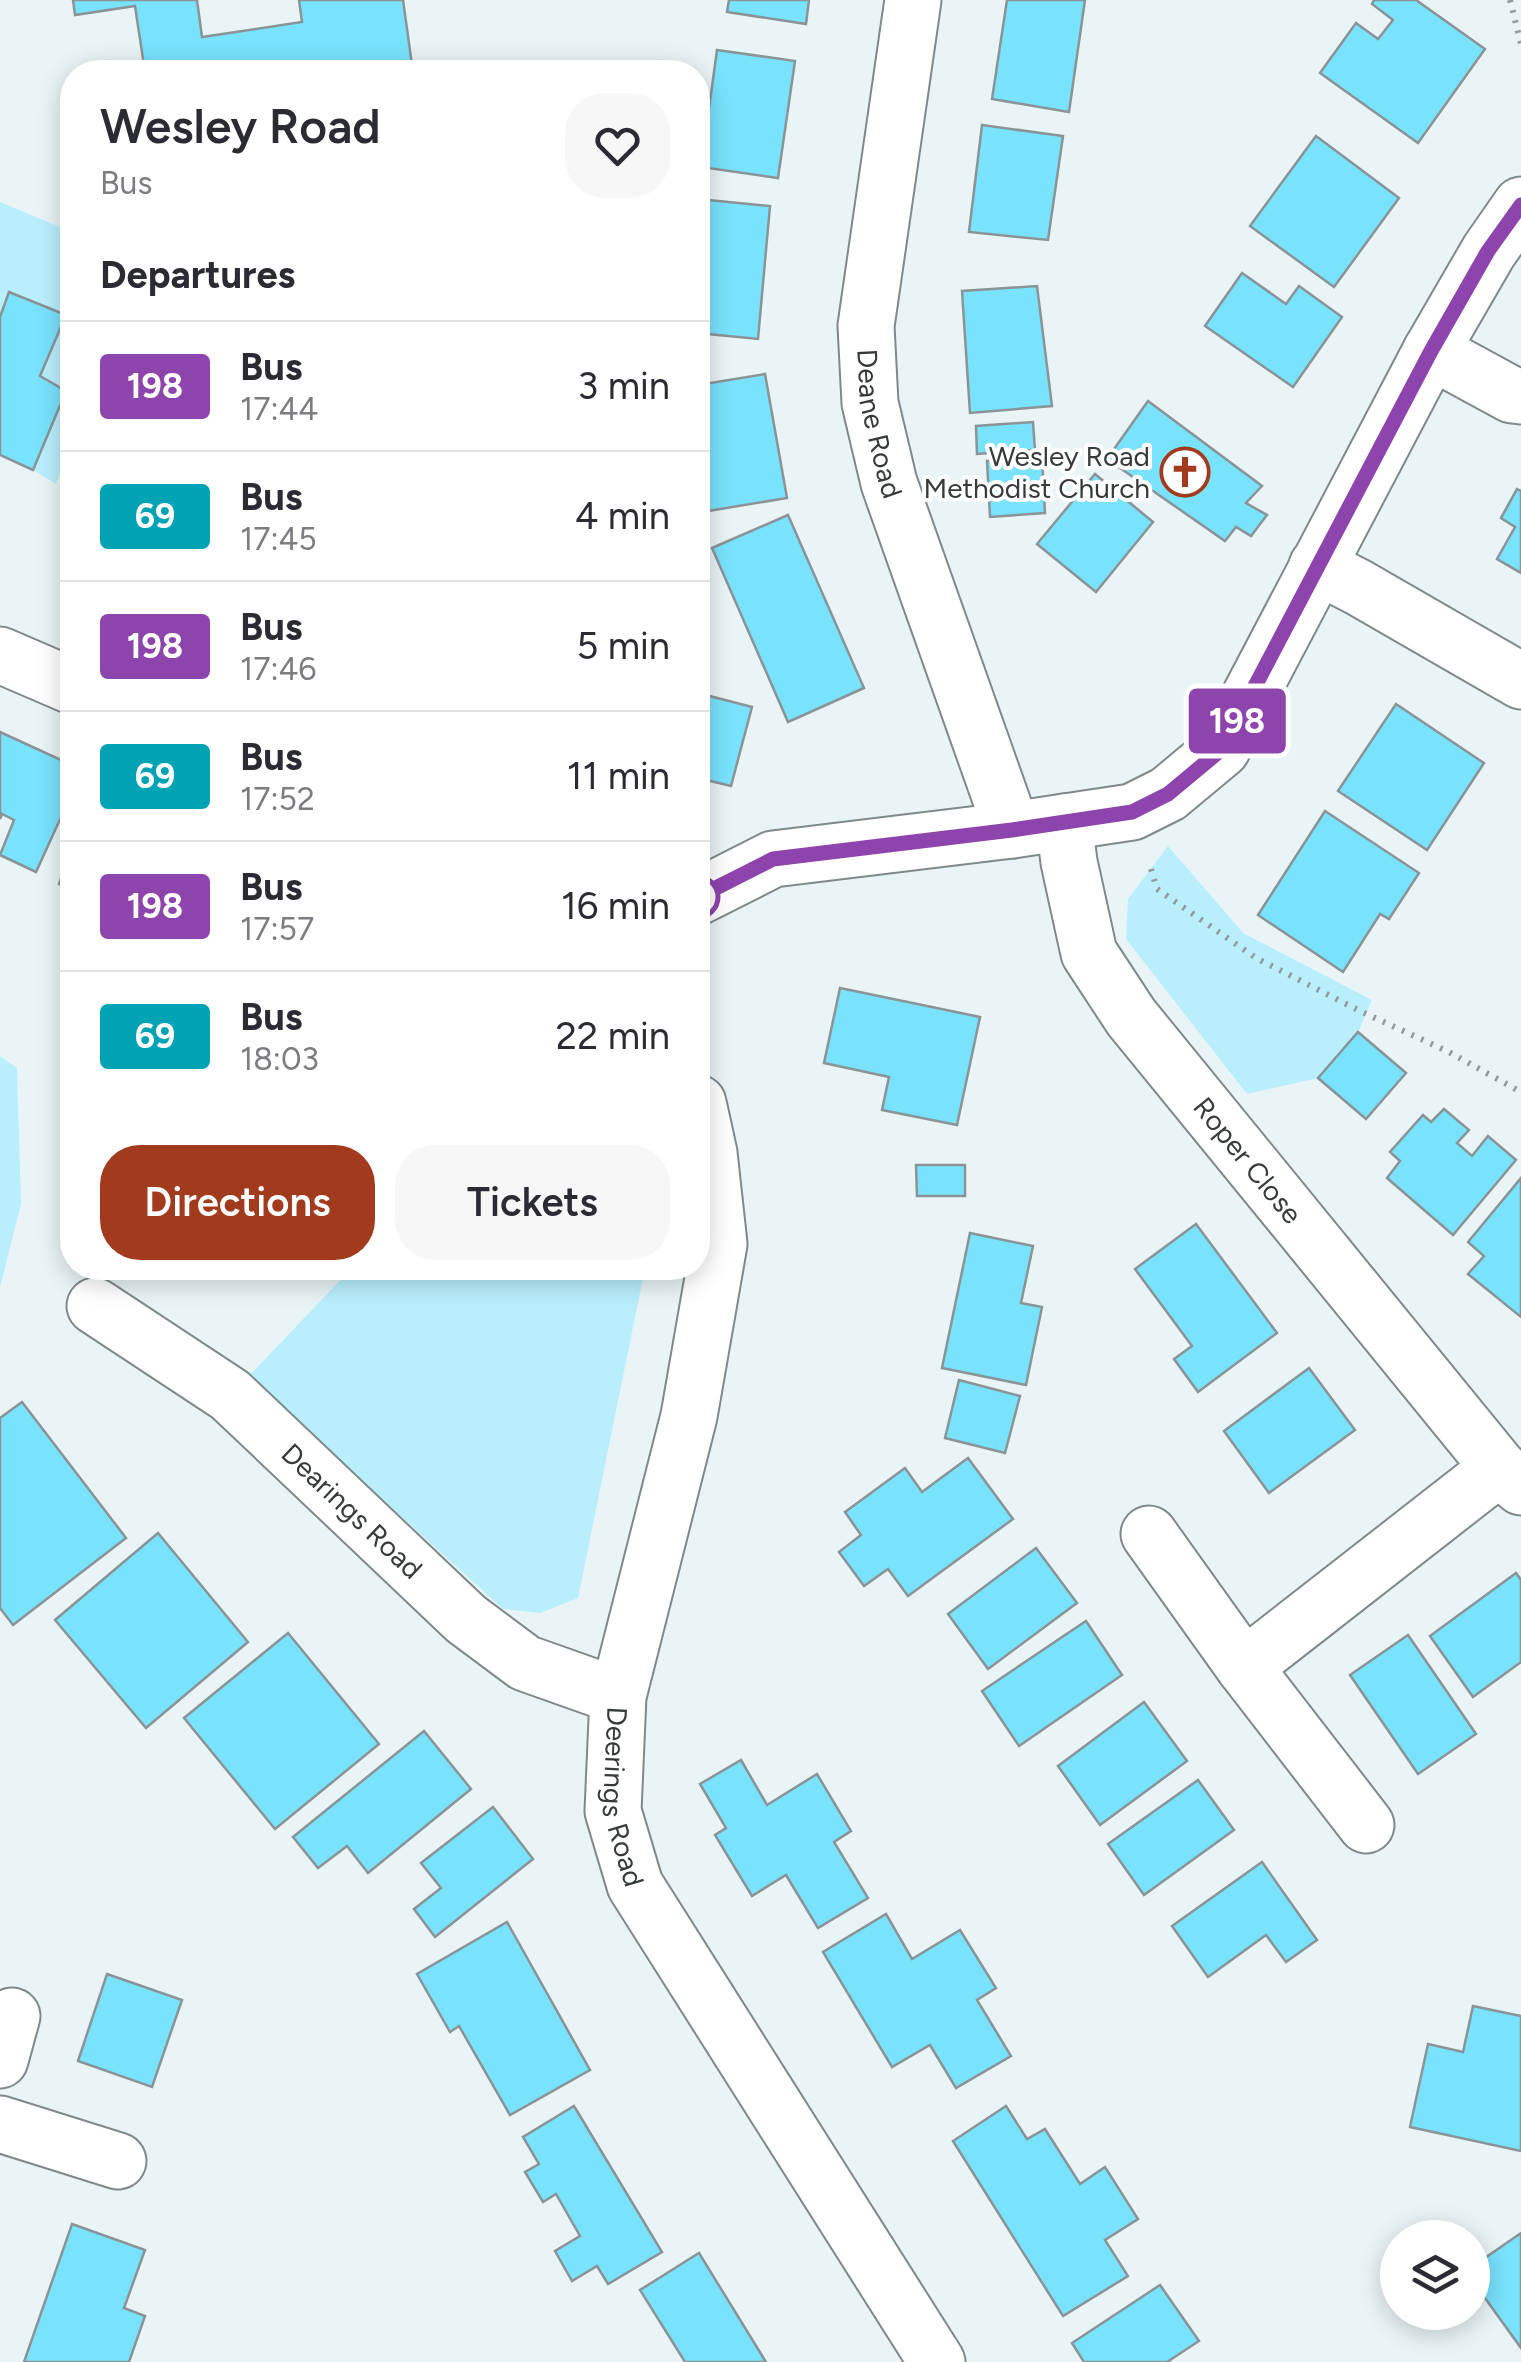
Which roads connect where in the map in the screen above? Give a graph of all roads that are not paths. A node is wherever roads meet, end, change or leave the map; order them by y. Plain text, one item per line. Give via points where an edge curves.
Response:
1 (913, 0) edge
2 (1521, 205) edge
3 (1431, 351) junction
4 (1521, 396) edge
5 (1318, 566) junction
6 (0, 655) edge
7 (60, 681) edge
8 (1521, 681) edge
9 (1038, 826) junction
10 (710, 891) edge
11 (710, 1179) edge
12 (95, 1306) dead end
13 (1510, 1478) edge
14 (1149, 1534) dead end
15 (1244, 1668) junction
16 (618, 1696) junction
17 (1366, 1825) dead end
18 (0, 2124) edge
19 (118, 2161) dead end
20 (937, 2362) edge

1 - 9 street, Deane Road via 866,326 870,403 888,484
2 - 3 street
3 - 4 street
3 - 5 street
5 - 8 street
5 - 9 street via 1222,749 1168,794 1132,812
6 - 7 street
9 - 10 street via 773,859
9 - 13 street, Roper Close via 1068,862 1089,952 1131,1017
11 - 16 street, Deerings Road via 719,1244 689,1416
12 - 16 street, Dearings Road via 230,1395 466,1619 525,1663
13 - 15 street, Roper Close
14 - 15 street
15 - 17 street
16 - 20 street, Deerings Road via 613,1810 636,1885
18 - 19 street

